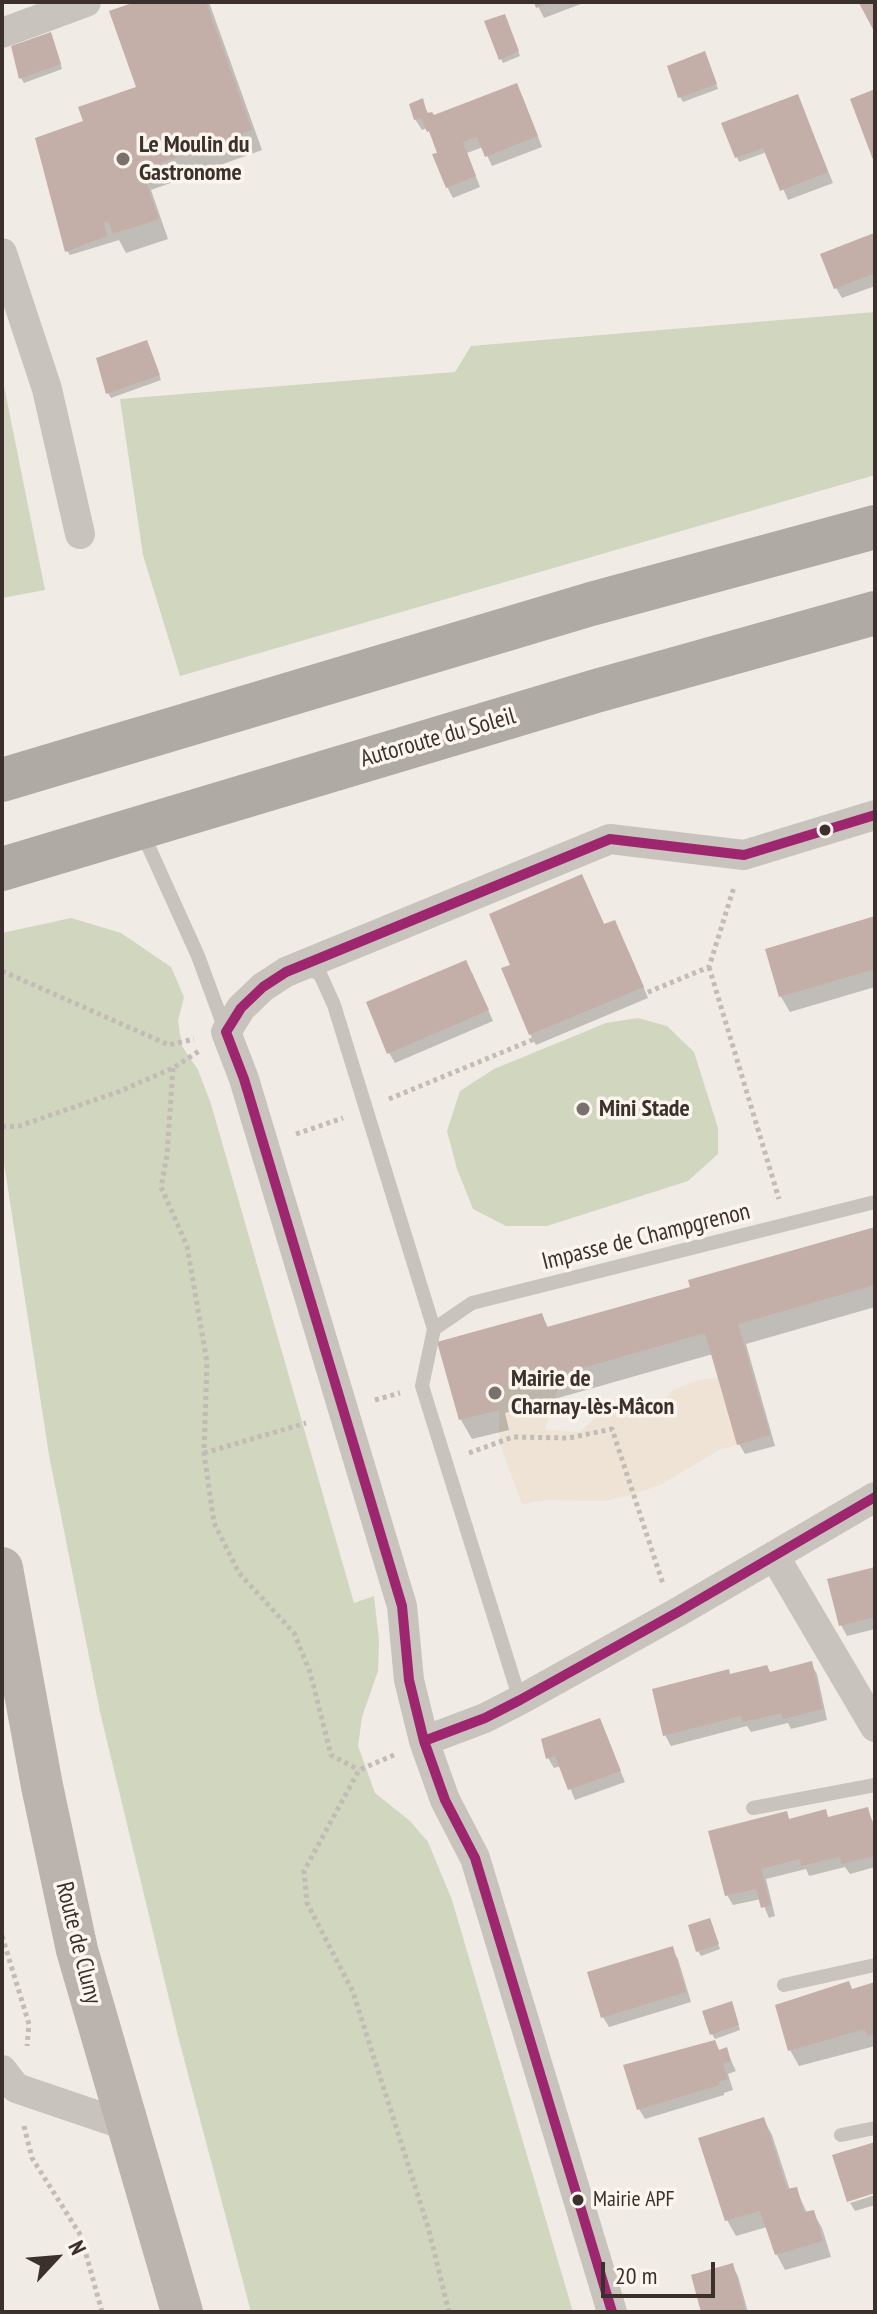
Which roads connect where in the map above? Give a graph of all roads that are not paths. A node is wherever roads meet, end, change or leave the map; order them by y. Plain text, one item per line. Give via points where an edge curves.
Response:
1 (86, 2) edge
2 (2, 33) edge
3 (2, 253) edge
4 (875, 527) edge
5 (80, 534) dead end
6 (875, 613) edge
7 (2, 780) edge
8 (875, 815) edge
9 (139, 826) junction
10 (2, 869) edge
11 (300, 965) junction
12 (226, 1032) junction
13 (875, 1202) edge
14 (434, 1329) junction
15 (875, 1497) edge
16 (775, 1557) junction
17 (2, 1568) edge
18 (520, 1700) junction
19 (875, 1727) edge
20 (424, 1741) junction
21 (875, 1785) edge
22 (753, 1808) dead end
23 (875, 1965) edge
24 (784, 1985) dead end
25 (2, 2070) edge
26 (128, 2126) junction
27 (875, 2128) edge
28 (841, 2135) dead end
29 (182, 2312) edge
30 (612, 2312) edge

1 - 2 street
3 - 5 street via 47,389
4 - 7 highway via 576,609
6 - 9 highway, Autoroute du Soleil
8 - 11 street via 744,855 610,839
9 - 10 highway, Autoroute du Soleil
9 - 12 lane
11 - 12 street via 263,987
11 - 14 lane via 320,974 334,1005
12 - 20 street via 402,1606 409,1680
13 - 14 lane, Impasse de Champgrenon via 472,1303
14 - 18 lane via 422,1386
15 - 16 street
16 - 18 street
16 - 19 street
17 - 26 main road, Route de Cluny via 77,1950
18 - 20 street
20 - 30 street via 445,1800 475,1858
21 - 22 lane
23 - 24 lane
25 - 26 street via 16,2088
26 - 29 main road, Route de Cluny
27 - 28 lane

